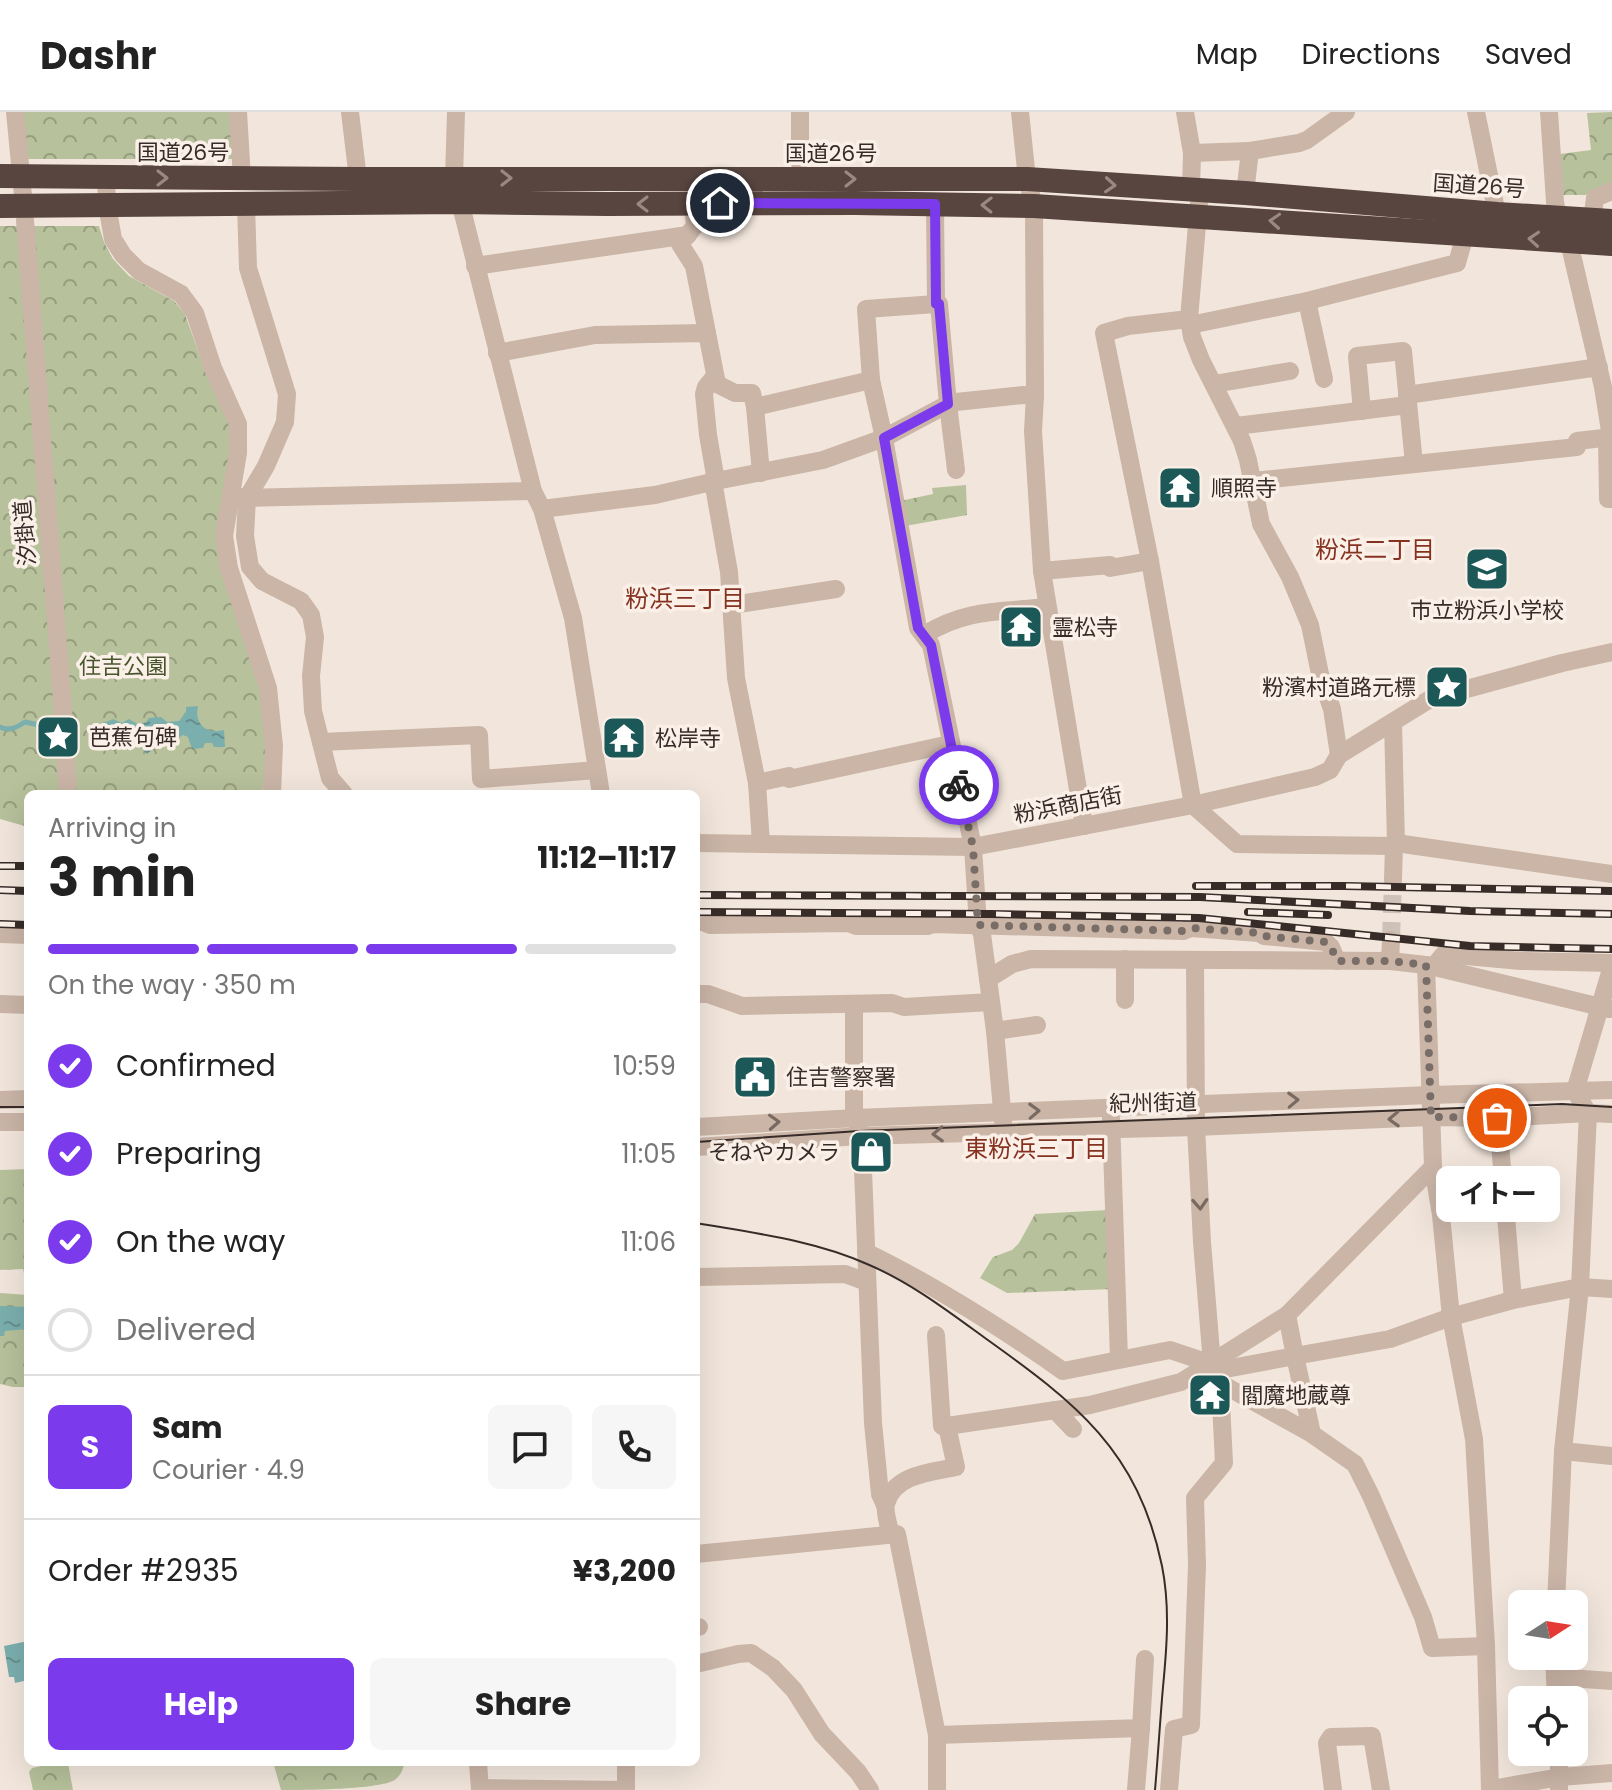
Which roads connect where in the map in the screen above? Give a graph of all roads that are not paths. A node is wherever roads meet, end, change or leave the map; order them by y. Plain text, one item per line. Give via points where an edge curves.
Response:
1 (15, 112) edge
2 (238, 112) edge
3 (350, 112) edge
4 (456, 112) edge
5 (800, 112) edge
6 (1020, 112) edge
7 (1185, 112) edge
8 (1476, 112) edge
9 (1549, 112) edge
10 (1337, 115) edge
11 (1250, 151) junction
12 (1192, 153) junction
13 (800, 164) dead end
14 (11, 176) edge
15 (106, 177) junction
16 (242, 178) junction
17 (358, 179) junction
18 (1027, 179) junction
19 (457, 190) junction
20 (1195, 190) junction
21 (1612, 191) edge
22 (1245, 193) junction
23 (693, 204) junction
24 (935, 204) junction
25 (107, 205) junction
26 (246, 205) junction
27 (1034, 206) junction
28 (16, 211) edge
29 (1497, 214) junction
30 (1199, 216) junction
31 (1558, 218) junction
32 (1602, 220) edge
33 (688, 235) junction
34 (1465, 235) junction
35 (1569, 242) junction
36 (1612, 244) edge
37 (475, 266) junction
38 (1307, 301) junction
39 (936, 304) junction
40 (1190, 322) junction
41 (707, 333) junction
42 (497, 353) junction
43 (1599, 367) junction
44 (1290, 371) dead end
45 (715, 376) junction
46 (1324, 379) dead end
47 (871, 380) junction
48 (1214, 384) junction
49 (1035, 396) junction
50 (1408, 400) junction
51 (948, 404) junction
52 (755, 407) junction
53 (1362, 411) junction
54 (1236, 426) junction
55 (1610, 437) edge
56 (884, 438) junction
57 (1414, 464) junction
58 (956, 470) dead end
59 (761, 473) junction
60 (714, 481) junction
61 (1253, 481) junction
62 (533, 491) junction
63 (239, 496) junction
64 (1612, 499) edge
65 (542, 509) junction
66 (1150, 561) junction
67 (1042, 571) junction
68 (836, 589) dead end
69 (732, 605) junction
70 (1047, 607) junction
71 (924, 635) junction
72 (1612, 652) edge
73 (1393, 722) junction
74 (321, 742) junction
75 (950, 744) junction
76 (1339, 755) junction
77 (597, 770) junction
78 (757, 783) junction
79 (271, 789) edge
80 (68, 790) edge
81 (340, 790) edge
82 (600, 790) edge
83 (1193, 805) junction
84 (1084, 826) junction
85 (700, 843) edge
86 (761, 844) junction
87 (1395, 844) junction
88 (973, 847) junction
89 (1612, 874) edge
90 (1393, 879) tunnel mouth
91 (700, 922) edge
92 (978, 925) junction
93 (0, 934) edge
94 (24, 935) edge
95 (1391, 940) tunnel mouth
96 (1125, 959) junction
97 (1195, 960) junction
98 (1337, 961) junction
99 (1390, 961) junction
100 (1612, 964) edge
101 (1429, 966) junction
102 (988, 979) junction
103 (700, 994) edge
104 (1125, 1000) dead end
105 (991, 1002) junction
106 (0, 1004) edge
107 (854, 1004) junction
108 (24, 1005) edge
109 (1606, 1008) edge
110 (1037, 1025) dead end
111 (995, 1031) junction
112 (1612, 1090) edge
113 (1575, 1091) junction
114 (1497, 1093) junction
115 (1430, 1095) junction
116 (24, 1099) edge
117 (0, 1100) edge
118 (1196, 1104) junction
119 (1111, 1108) junction
120 (1002, 1112) junction
121 (1588, 1113) junction
122 (1612, 1114) edge
123 (1431, 1117) junction
124 (1497, 1118) junction
125 (0, 1122) edge
126 (24, 1122) edge
127 (700, 1127) edge
128 (858, 1127) junction
129 (1196, 1127) junction
130 (1111, 1128) junction
131 (1003, 1132) junction
132 (700, 1147) edge
133 (1433, 1167) junction
134 (866, 1252) junction
135 (700, 1277) edge
136 (867, 1282) junction
137 (1580, 1287) junction
138 (1612, 1289) edge
139 (1513, 1300) junction
140 (1287, 1315) junction
141 (1451, 1317) junction
142 (936, 1335) dead end
143 (1295, 1356) junction
144 (1119, 1359) junction
145 (1216, 1373) junction
146 (1055, 1410) junction
147 (942, 1426) dead end
148 (1073, 1429) dead end
149 (1312, 1434) junction
150 (1563, 1451) junction
151 (1612, 1456) edge
152 (885, 1505) junction
153 (891, 1535) junction
154 (700, 1554) edge
155 (1557, 1590) edge
156 (1486, 1646) junction
157 (1145, 1659) dead end
158 (700, 1663) edge
159 (1555, 1670) edge
160 (1555, 1677) junction
161 (1612, 1681) edge
162 (1555, 1686) edge
163 (1141, 1728) junction
164 (937, 1735) junction
165 (478, 1766) edge
166 (626, 1766) edge
167 (1612, 1773) edge
168 (1560, 1784) edge
169 (480, 1789) edge
170 (626, 1790) edge
171 (870, 1790) edge
172 (937, 1790) edge
173 (1136, 1790) edge
174 (1169, 1790) edge
175 (1333, 1790) edge
176 (1381, 1790) edge
177 (1492, 1790) edge

1 - 14 street, 汐掛道
2 - 16 street
3 - 17 street
4 - 19 street
5 - 13 street
6 - 18 street
7 - 12 street
8 - 29 street
9 - 31 street
10 - 11 street via 1299,143
11 - 12 street
11 - 22 street
12 - 20 street
14 - 15 highway, 国道26号
14 - 28 street, 汐掛道
15 -> 16 highway, 国道26号
15 - 25 street
16 - 17 highway, 国道26号
17 - 19 highway, 国道26号
19 -> 18 highway, 国道26号
18 -> 20 highway, 国道26号
18 - 27 street
23 -> 19 highway, 国道26号
19 - 26 highway, 国道26号
19 - 37 street
20 - 22 highway, 国道26号
20 - 30 street
21 - 32 street via 1595,198
22 - 29 highway, 国道26号
23 - 24 highway, 国道26号
23 - 33 street via 695,226
27 -> 24 highway, 国道26号
24 - 39 street
25 - 26 highway, 国道26号
25 - 28 highway, 国道26号
25 - 63 street via 113,239 123,255 139,271 181,294 195,313 238,424
26 - 63 street via 248,268 287,394 285,422 266,466
27 - 30 highway, 国道26号
27 - 49 street
28 - 80 street, 汐掛道
29 - 31 highway, 国道26号
34 -> 30 highway, 国道26号
30 - 40 street
31 - 32 highway, 国道26号
33 - 37 street
33 - 41 street via 680,244 694,266
35 -> 34 highway, 国道26号
34 - 38 street via 1457,263
35 - 36 highway, 国道26号
35 - 43 street
37 - 42 street
38 - 40 street
38 - 46 street
39 - 47 street via 866,309
39 - 51 street
40 - 48 street
40 - 66 street via 1104,333
41 - 42 street via 595,335
41 - 45 street
42 - 62 street
43 - 50 street
43 - 55 street
44 - 48 street
45 - 52 street via 717,384 735,393 752,393
45 - 60 street via 704,394
47 - 52 street
47 - 56 street
48 - 54 street
49 - 51 street
49 - 67 street
50 - 53 street
50 - 53 street via 1403,351 1357,356
50 - 57 street
51 - 56 street
51 - 58 street
52 - 59 street
53 - 54 street
54 - 61 street
55 - 57 street via 1577,441 1577,447
55 - 64 street
56 - 59 street via 823,460
56 - 71 street via 918,628
57 - 61 street
59 - 60 street
60 - 65 street via 655,495
60 - 69 street
61 - 76 street via 1261,524 1310,625
62 - 63 street
62 - 65 street
63 - 74 street via 250,567 262,581 301,601 311,615 313,711
63 - 79 street via 224,536 229,568 268,688 274,746
65 - 77 street via 573,618
66 - 67 street
66 - 83 street
67 - 70 street
68 - 69 street
69 - 78 street via 736,678
70 - 71 street via 958,618
70 - 84 street
71 - 75 street via 931,645
72 - 73 street, 粉浜商店街 via 1430,699
73 - 76 street, 粉浜商店街
73 - 87 street
74 - 77 street via 479,735 481,779
74 - 81 street via 330,778
75 - 78 street
75 - 88 street
76 - 83 street, 粉浜商店街 via 1330,770 1315,777
77 - 82 street
78 - 86 street
83 - 84 street, 粉浜商店街
83 - 87 street via 1237,844
84 - 88 street, 粉浜商店街
85 - 86 street, 粉浜商店街
86 - 88 street, 粉浜商店街
87 - 89 street
87 - 90 street
88 - 92 street
91 - 92 street
92 - 98 street via 1259,933 1326,942
92 - 102 street
93 - 94 street
95 - 99 street
96 - 97 street
96 - 102 street via 1031,959
96 - 104 street
97 - 98 street
97 - 118 street
98 - 99 street
99 - 101 street
100 - 101 street via 1444,954
100 - 109 street
101 - 109 street
101 - 115 street
102 - 105 street
103 - 107 street via 742,1006
105 - 107 street
105 - 111 street
106 - 108 street
107 - 128 street
109 - 113 street
110 - 111 street
111 - 120 street
112 - 113 street, 紀州街道
113 - 114 street, 紀州街道
113 - 121 street
114 - 115 street, 紀州街道
114 - 124 street
118 -> 115 street, 紀州街道
115 - 123 street
116 - 117 street
118 - 119 street, 紀州街道
118 - 129 street
120 -> 119 street, 紀州街道
119 - 130 street
120 - 128 street, 紀州街道
120 - 131 street
121 - 122 street, 紀州街道
121 - 124 street, 紀州街道
121 - 137 street
123 - 124 street, 紀州街道
123 -> 129 street, 紀州街道
123 - 133 street
124 - 139 street
125 - 126 street
127 -> 128 street, 紀州街道
131 -> 128 street, 紀州街道
128 - 132 street, 紀州街道
128 - 134 street
129 - 130 street, 紀州街道
129 -> 145 street
130 - 131 street, 紀州街道
130 - 144 street
133 - 140 street
133 - 141 street
134 - 136 street
134 - 144 street via 1003,1329 1063,1371
135 - 136 street via 845,1274
136 - 152 street via 873,1423
137 - 138 street
137 - 139 street
137 - 150 street
139 - 141 street
140 - 143 street
140 - 145 street
141 - 143 street via 1390,1339
141 - 156 street via 1474,1439
142 - 147 street
143 - 145 street
143 - 149 street
144 - 145 street via 1170,1350
145 - 146 street
145 - 149 street
145 - 174 street via 1224,1463 1195,1498 1191,1725 1174,1729
146 - 148 street
146 - 152 street via 947,1426 956,1467 913,1476 894,1488
149 - 156 street via 1355,1464 1432,1648
150 - 151 street
150 - 155 street
152 - 153 street
153 - 154 street
153 - 164 street via 897,1534
156 - 177 street
157 - 163 street
158 - 171 street via 751,1653 773,1668
159 - 160 street
160 - 161 street
160 - 162 street
163 - 164 street
163 - 173 street
164 - 172 street
165 - 169 street
166 - 170 street
167 - 168 street
168 - 177 street
169 - 170 street
175 - 176 street via 1327,1743 1331,1737 1372,1736

